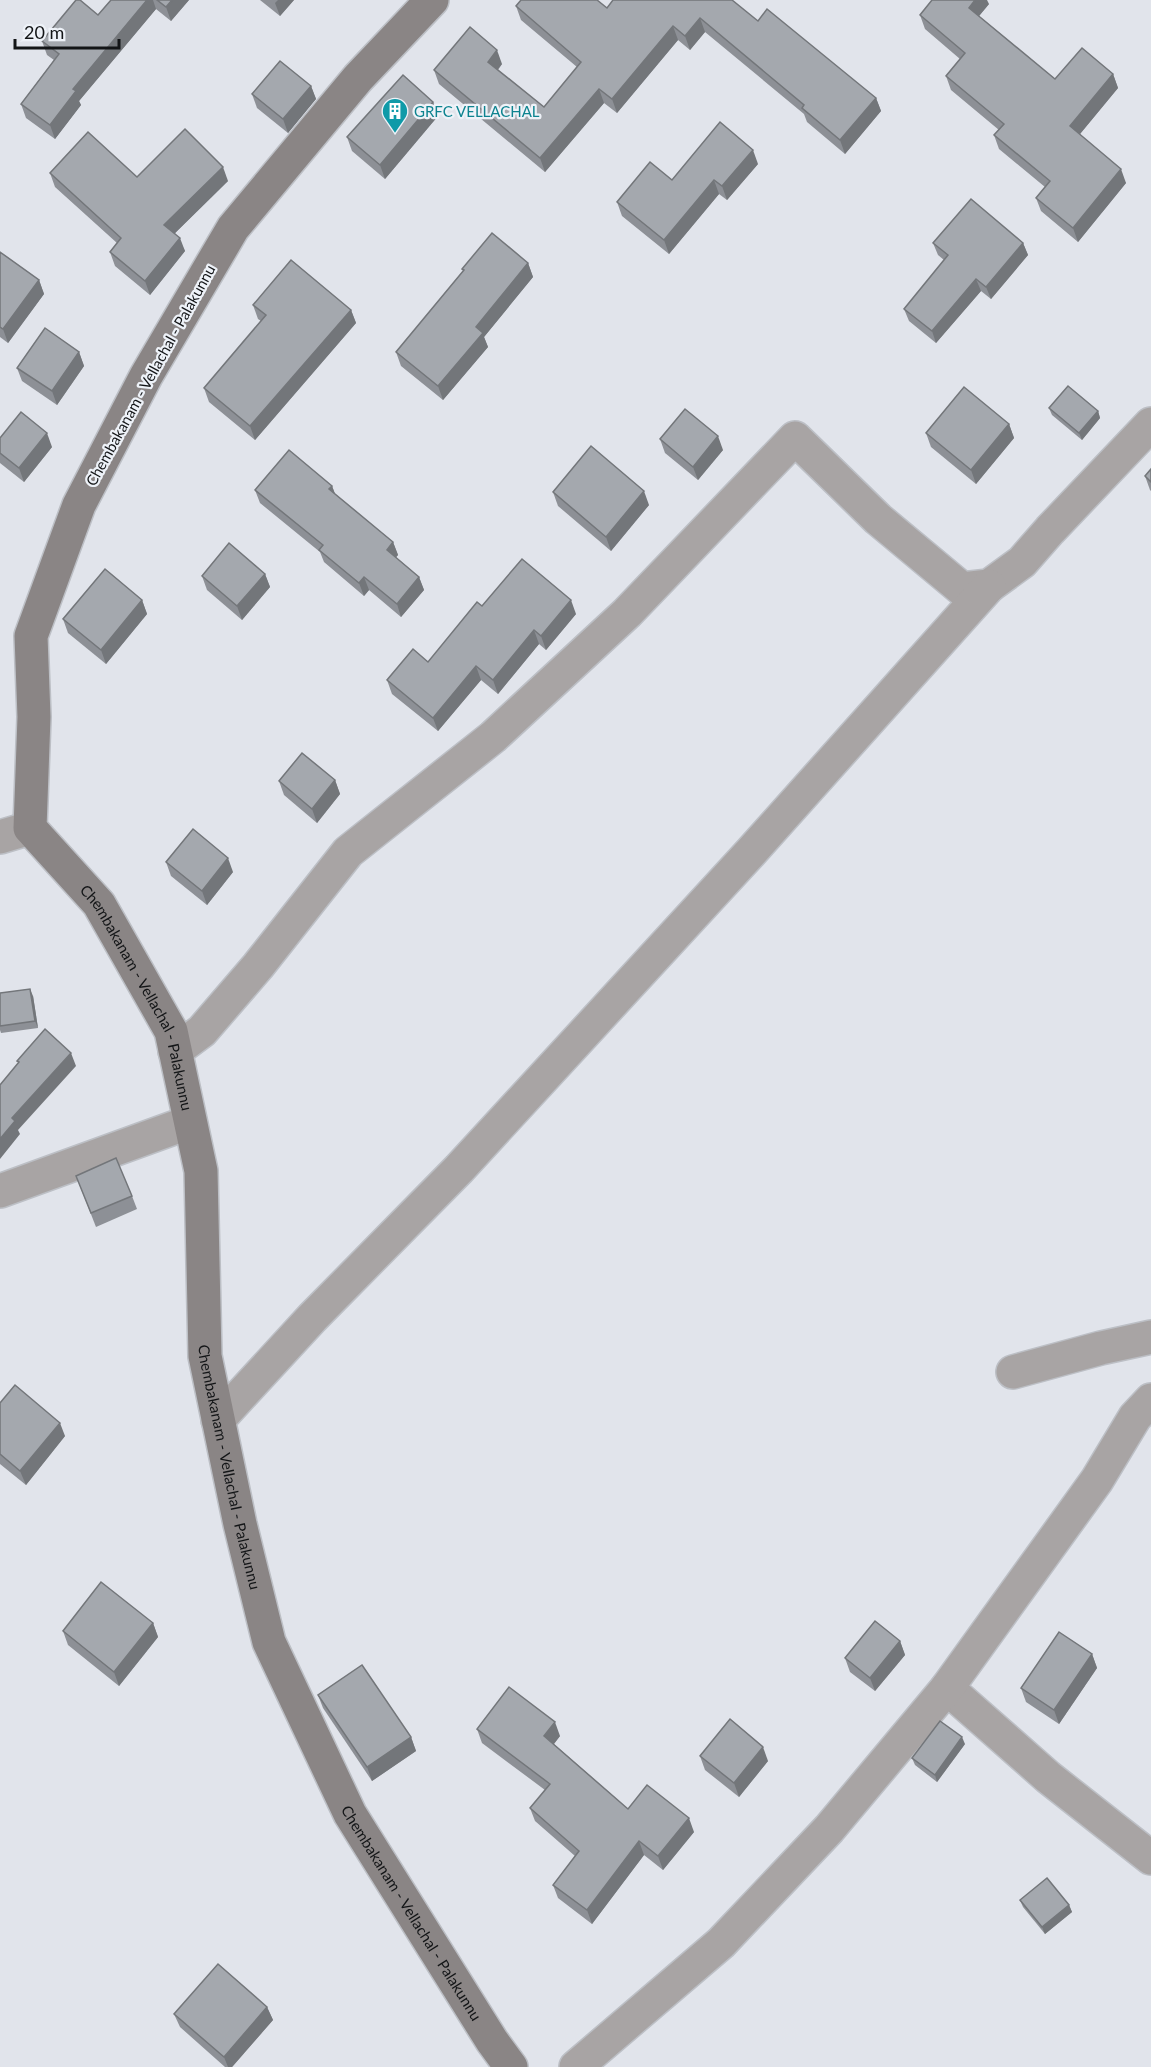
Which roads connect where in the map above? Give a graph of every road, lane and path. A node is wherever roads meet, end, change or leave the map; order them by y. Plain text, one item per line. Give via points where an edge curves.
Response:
1 (432, 0) edge
2 (1151, 424) edge
3 (988, 586) junction
4 (15, 832) edge
5 (175, 1051) junction
6 (190, 1122) junction
7 (0, 1191) edge
8 (1151, 1337) edge
9 (1013, 1372) dead end
10 (1151, 1400) edge
11 (218, 1420) junction
12 (947, 1688) junction
13 (1151, 1858) edge
14 (511, 2067) edge
15 (576, 2067) edge

1 - 4 main road, Chembakanam - Vellachal - Palakunnu via 358,78 233,228 146,376 79,505 31,636 34,717
2 - 3 street via 1022,562
3 - 5 street via 962,589 878,519 795,438 610,629 493,737 348,852 202,1031
3 - 11 street via 751,852 459,1169
4 - 5 main road, Chembakanam - Vellachal - Palakunnu via 99,904 171,1030
5 - 6 main road, Chembakanam - Vellachal - Palakunnu
6 - 7 street
6 - 11 main road, Chembakanam - Vellachal - Palakunnu via 201,1172 205,1356
8 - 9 street
10 - 12 street via 1135,1417 1096,1479
11 - 14 main road, Chembakanam - Vellachal - Palakunnu via 269,1642 350,1814
12 - 13 street via 1048,1777
12 - 15 street via 829,1829 721,1943

